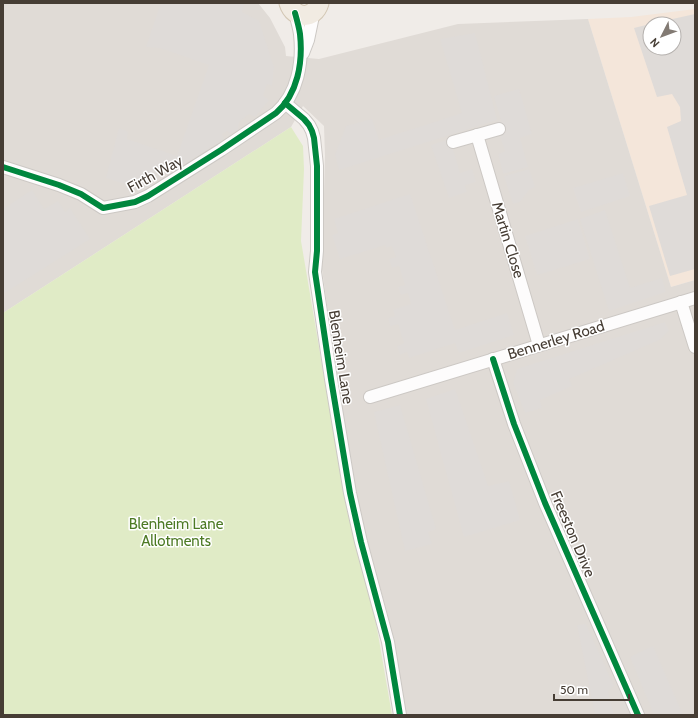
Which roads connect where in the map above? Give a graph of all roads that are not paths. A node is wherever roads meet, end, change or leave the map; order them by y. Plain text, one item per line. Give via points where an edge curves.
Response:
1 (290, 6) edge
2 (320, 6) edge
3 (301, 60) junction
4 (285, 103) junction
5 (499, 129) dead end
6 (477, 136) junction
7 (453, 142) dead end
8 (3, 167) edge
9 (695, 298) edge
10 (680, 302) junction
11 (539, 345) junction
12 (695, 347) edge
13 (493, 359) junction
14 (370, 396) dead end
15 (400, 715) edge
16 (638, 715) edge

1 - 2 main road via 299,14 307,15
1 - 3 street via 300,33
2 - 3 street
3 - 4 street via 294,88
4 - 8 street, Firth Way via 276,113 221,150 135,202 103,208 81,194
4 - 15 street, Blenheim Lane via 309,125 314,138 317,166 315,272 329,371 350,493 388,642
5 - 6 street
6 - 7 street
6 - 11 street, Martin Close
9 - 10 street, Bennerley Road
10 - 11 street, Bennerley Road
10 - 12 street
11 - 13 street, Bennerley Road
13 - 14 street, Bennerley Road
13 - 16 street, Freeston Drive via 512,418 545,503

